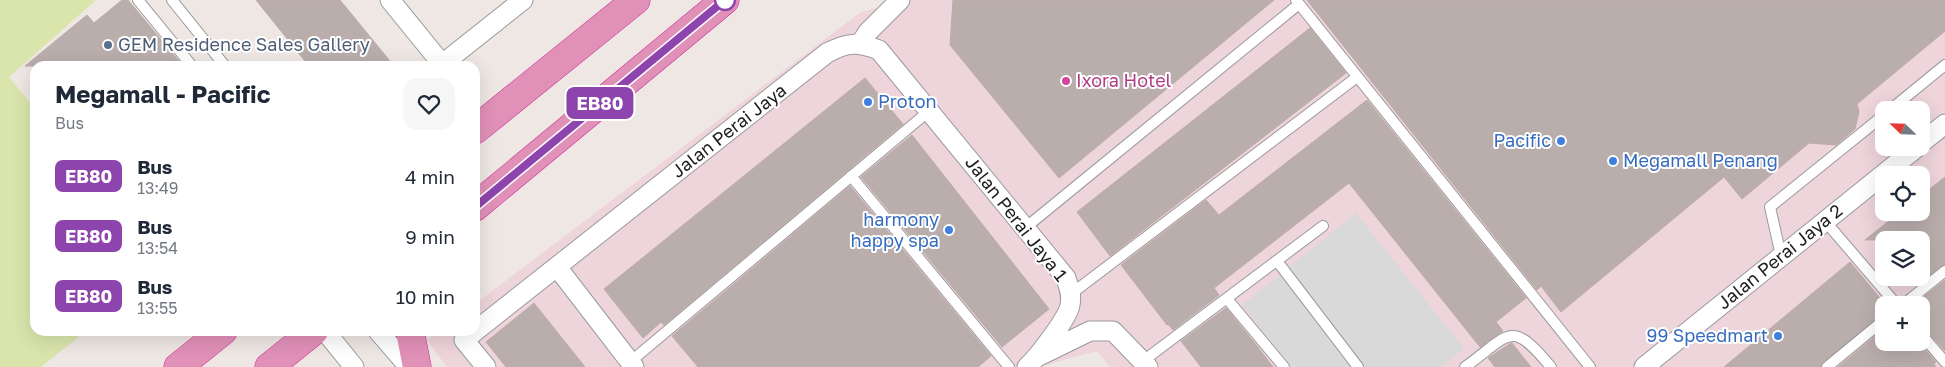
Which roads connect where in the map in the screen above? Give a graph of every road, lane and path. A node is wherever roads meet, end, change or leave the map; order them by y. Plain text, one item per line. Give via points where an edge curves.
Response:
1 (138, 0) edge
2 (172, 0) edge
3 (390, 0) edge
4 (523, 0) edge
5 (636, 0) edge
6 (725, 0) edge
7 (900, 0) edge
8 (1298, 2) edge
9 (615, 11) edge
10 (860, 44) junction
11 (188, 61) edge
12 (221, 61) edge
13 (438, 61) edge
14 (446, 61) edge
15 (1945, 65) edge
16 (1357, 77) junction
17 (1901, 101) edge
18 (929, 111) junction
19 (1875, 122) edge
20 (1945, 124) edge
21 (480, 126) edge
22 (1930, 136) edge
23 (1906, 156) edge
24 (851, 176) junction
25 (480, 203) edge
26 (1825, 221) junction
27 (1324, 226) dead end
28 (1025, 228) junction
29 (1781, 256) junction
30 (1277, 261) junction
31 (556, 267) junction
32 (1945, 271) edge
33 (1071, 294) junction
34 (1889, 296) edge
35 (1914, 296) edge
36 (1228, 300) junction
37 (480, 327) edge
38 (1875, 327) edge
39 (217, 336) edge
40 (308, 336) edge
41 (329, 336) edge
42 (382, 336) edge
43 (411, 336) edge
44 (469, 336) edge
45 (1930, 344) edge
46 (1033, 362) edge
47 (1945, 362) edge
48 (632, 364) edge
49 (1146, 364) edge
50 (178, 367) edge
51 (269, 367) edge
52 (354, 367) edge
53 (409, 367) edge
54 (417, 367) edge
55 (486, 367) edge
56 (1008, 367) edge
57 (1284, 367) edge
58 (1358, 367) edge
59 (1465, 367) edge
60 (1551, 367) edge
61 (1590, 367) edge
62 (1644, 367) edge
63 (1827, 367) edge

1 - 11 lane
2 - 12 lane
3 - 13 street
4 - 14 street
5 - 9 highway
6 - 25 highway
7 - 10 street
8 - 16 lane
8 - 28 lane
9 - 21 highway
10 - 18 street, Jalan Perai Jaya 1 via 879,50
10 - 31 street, Jalan Perai Jaya via 842,45 827,53
15 - 17 lane
16 - 33 lane
16 - 61 lane
18 - 24 lane
18 - 28 street, Jalan Perai Jaya 1
19 - 29 lane via 1770,206
20 - 22 street
23 - 26 street, Jalan Perai Jaya 2
24 - 48 lane
24 - 56 lane
26 - 29 street, Jalan Perai Jaya 2
26 - 34 lane
27 - 30 lane
28 - 33 street, Jalan Perai Jaya 1 via 1066,278
29 - 62 street, Jalan Perai Jaya 2
30 - 36 lane
30 - 58 lane
31 - 37 street, Jalan Perai Jaya
31 - 48 street
32 - 35 lane
33 - 46 street, Jalan Perai Jaya 1 via 1070,308
36 - 49 lane
36 - 57 lane
38 - 63 lane
39 - 50 highway
40 - 51 highway
41 - 52 street
42 - 53 street
43 - 54 highway
44 - 55 street, Jalan Perai Jaya via 464,340
45 - 47 lane
46 - 49 street, Jalan Perai Jaya 1 via 1090,330 1114,331
59 - 60 lane via 1509,335 1520,335

